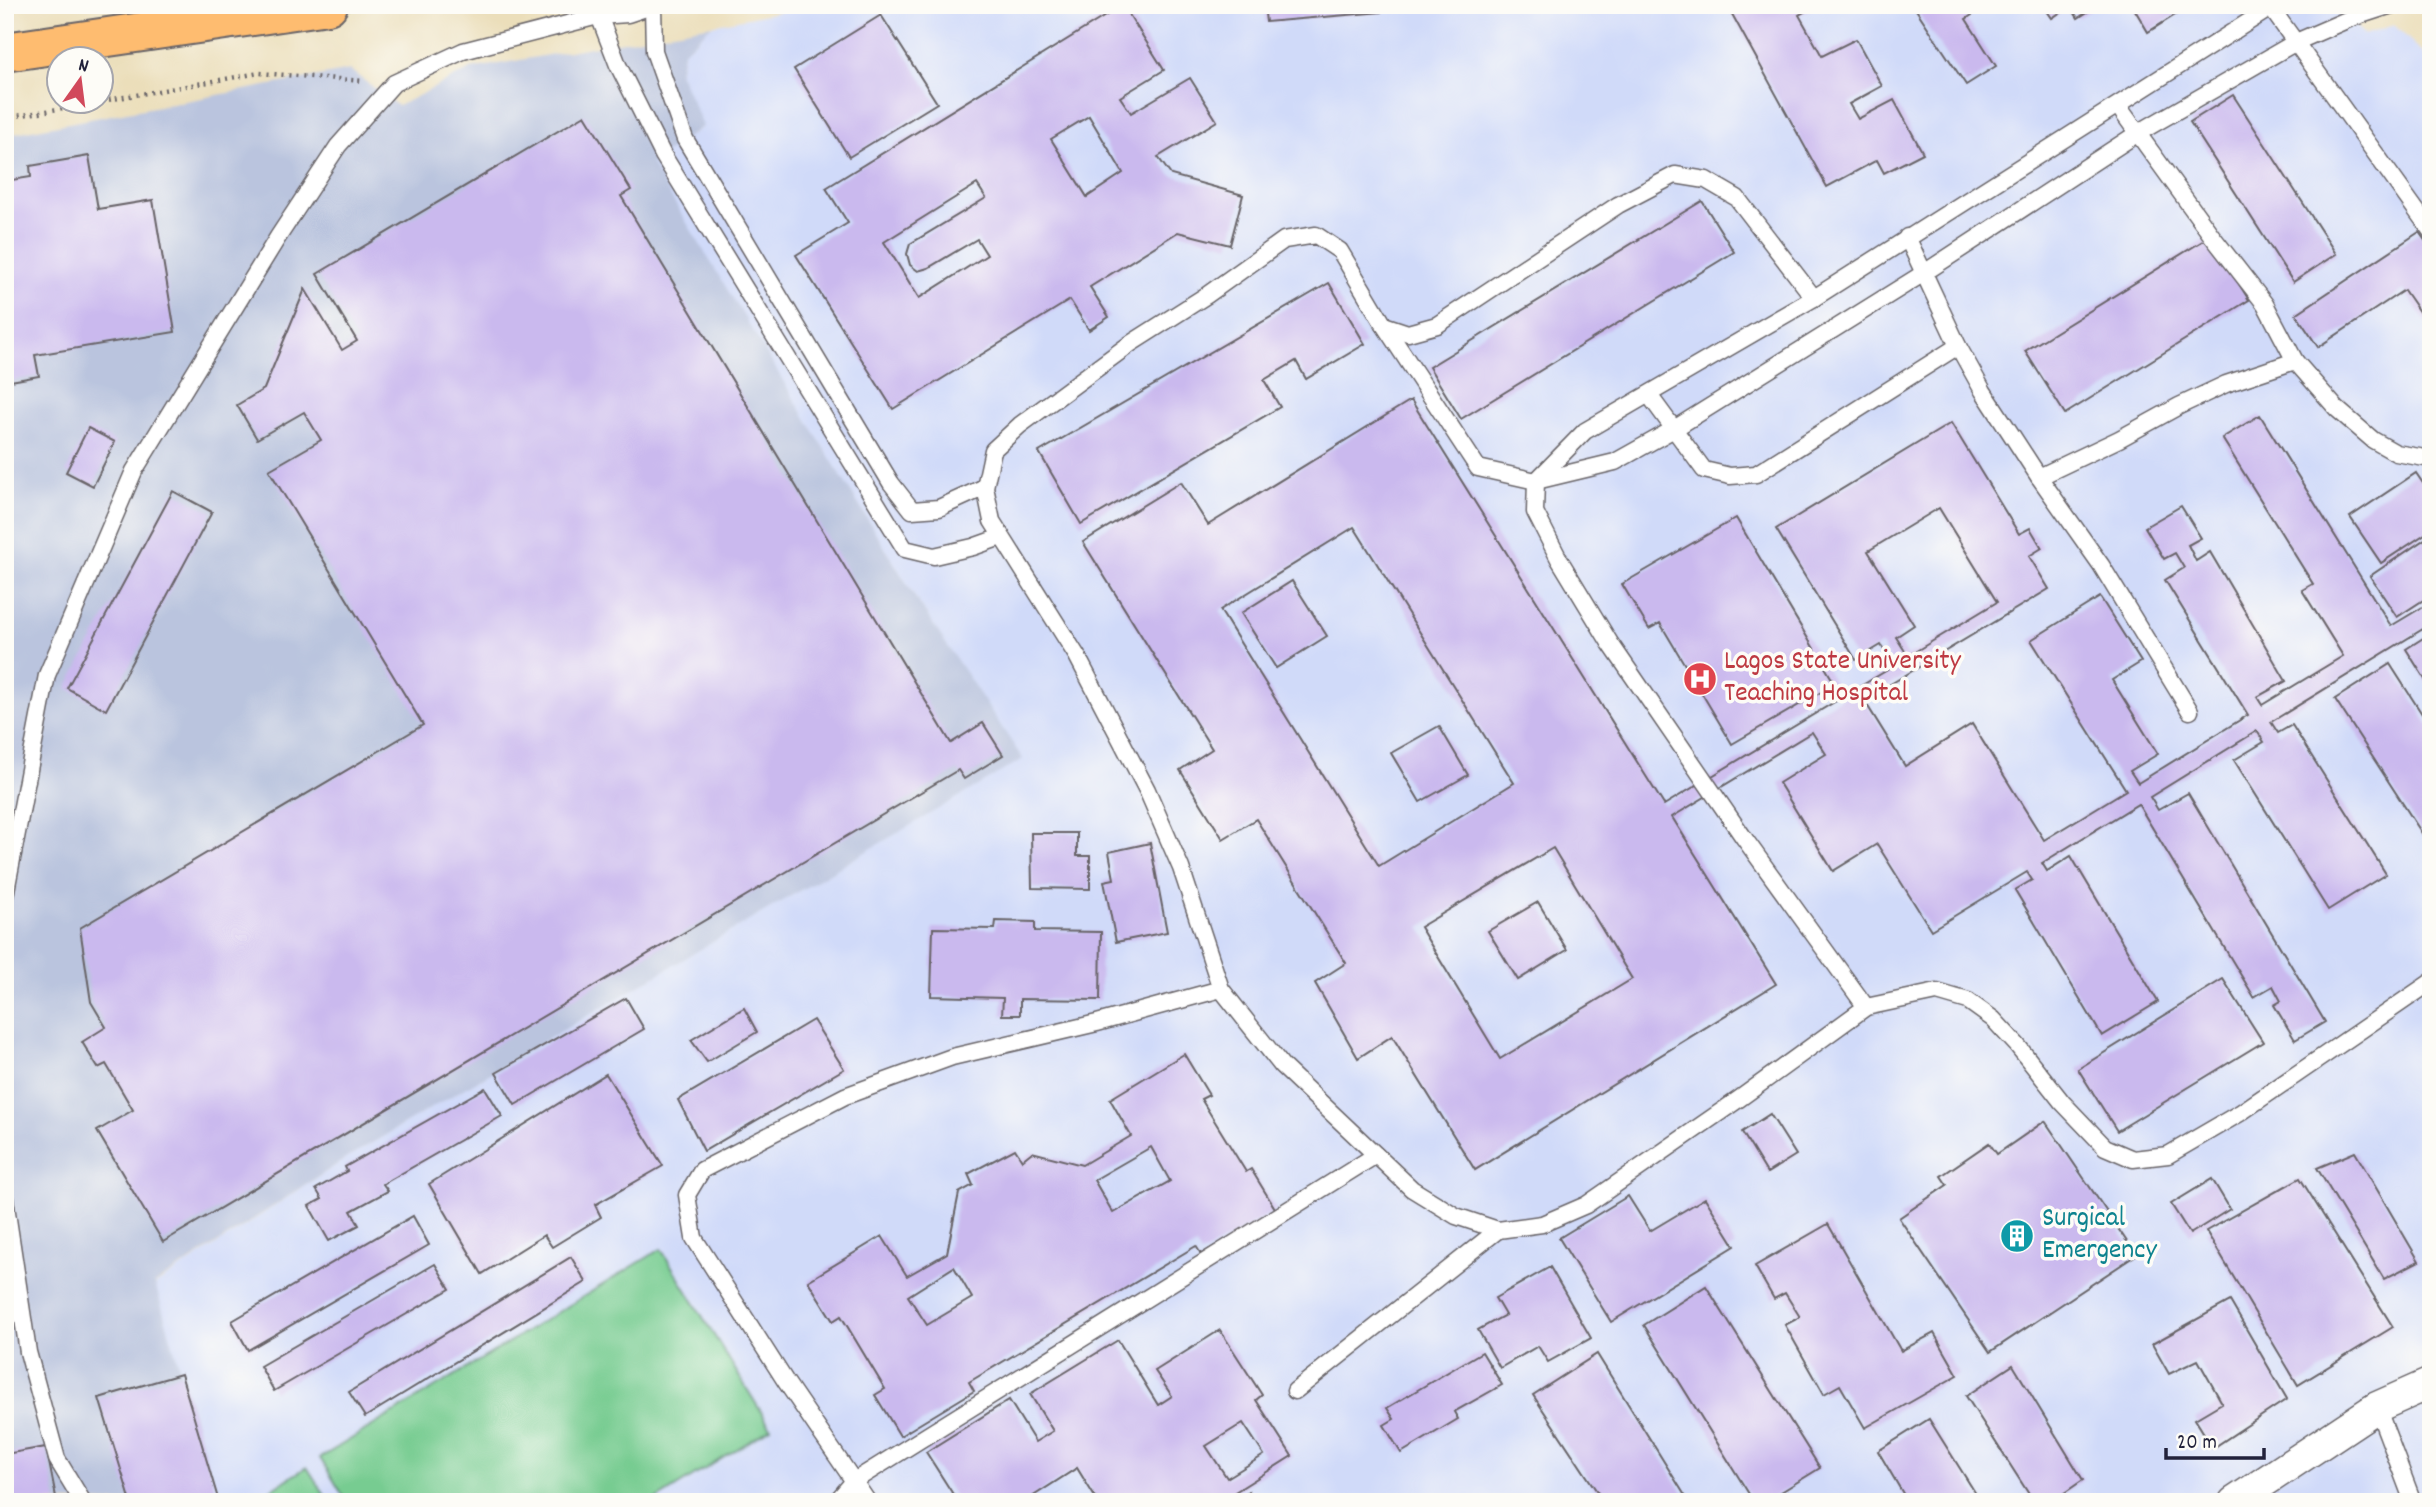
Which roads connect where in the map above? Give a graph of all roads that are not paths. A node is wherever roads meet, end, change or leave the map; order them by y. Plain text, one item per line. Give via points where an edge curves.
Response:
1 (328, 5) edge
2 (654, 5) edge
3 (2392, 5) edge
4 (2273, 7) edge
5 (597, 10) edge
6 (2296, 42) junction
7 (5, 52) edge
8 (2118, 106) junction
9 (2138, 133) junction
10 (2431, 231) edge
11 (1907, 237) junction
12 (1923, 273) junction
13 (1814, 298) junction
14 (1384, 325) junction
15 (1958, 346) junction
16 (2295, 360) junction
17 (1649, 395) junction
18 (1674, 429) junction
19 (2431, 459) edge
20 (2039, 477) junction
21 (1536, 481) junction
22 (985, 487) junction
23 (1002, 537) junction
24 (2190, 711) dead end
25 (5, 895) edge
26 (2431, 982) edge
27 (1221, 989) junction
28 (1866, 1007) junction
29 (1376, 1155) junction
30 (5, 1199) edge
31 (1498, 1230) junction
32 (2431, 1383) edge
33 (1295, 1391) dead end
34 (2377, 1407) junction
35 (854, 1481) junction
36 (83, 1502) edge
37 (836, 1502) edge
38 (869, 1502) edge
39 (2234, 1502) edge
40 (2413, 1502) edge

1 - 7 main road
2 - 5 lane via 628,14
2 - 22 lane via 654,51 685,139 891,484 912,510 939,508
3 - 6 lane
4 - 6 lane
4 - 8 lane
5 - 23 lane via 618,65 663,155 905,549 934,556
5 - 25 lane via 463,51 394,83 338,146 134,471 47,675
6 - 9 lane
6 - 10 lane
8 - 9 lane
8 - 11 lane
9 - 12 lane
9 - 16 lane via 2265,304
11 - 12 lane
11 - 13 lane
12 - 15 lane
12 - 18 lane
13 - 14 lane via 1737,198 1706,180 1675,175 1618,205 1437,325 1408,333
13 - 17 lane
14 - 21 lane via 1478,468
14 - 22 lane via 1340,251 1317,235 1284,240 1020,425 993,450
15 - 18 lane via 1756,474 1730,476 1704,470
15 - 20 lane
16 - 19 lane via 2337,410 2373,440 2396,453
16 - 20 lane via 2226,384
17 - 18 lane
17 - 21 lane via 1585,431
18 - 21 lane via 1615,462
20 - 24 lane via 2101,565
21 - 28 lane via 1535,512 1610,643
22 - 23 lane via 992,521
23 - 27 lane via 1077,656 1147,790 1181,868
26 - 28 lane via 2240,1114 2168,1155 2133,1158 2105,1147 1993,1019 1968,1001 1937,992
27 - 29 lane via 1282,1066
27 - 35 lane via 953,1057 845,1096 702,1170 687,1195 694,1238
28 - 31 lane via 1586,1205 1542,1224
29 - 31 lane via 1412,1189 1456,1216
29 - 35 lane
30 - 36 lane via 27,1352 57,1459
31 - 33 lane
32 - 34 street
34 - 39 street
34 - 40 lane
35 - 37 lane
35 - 38 lane

